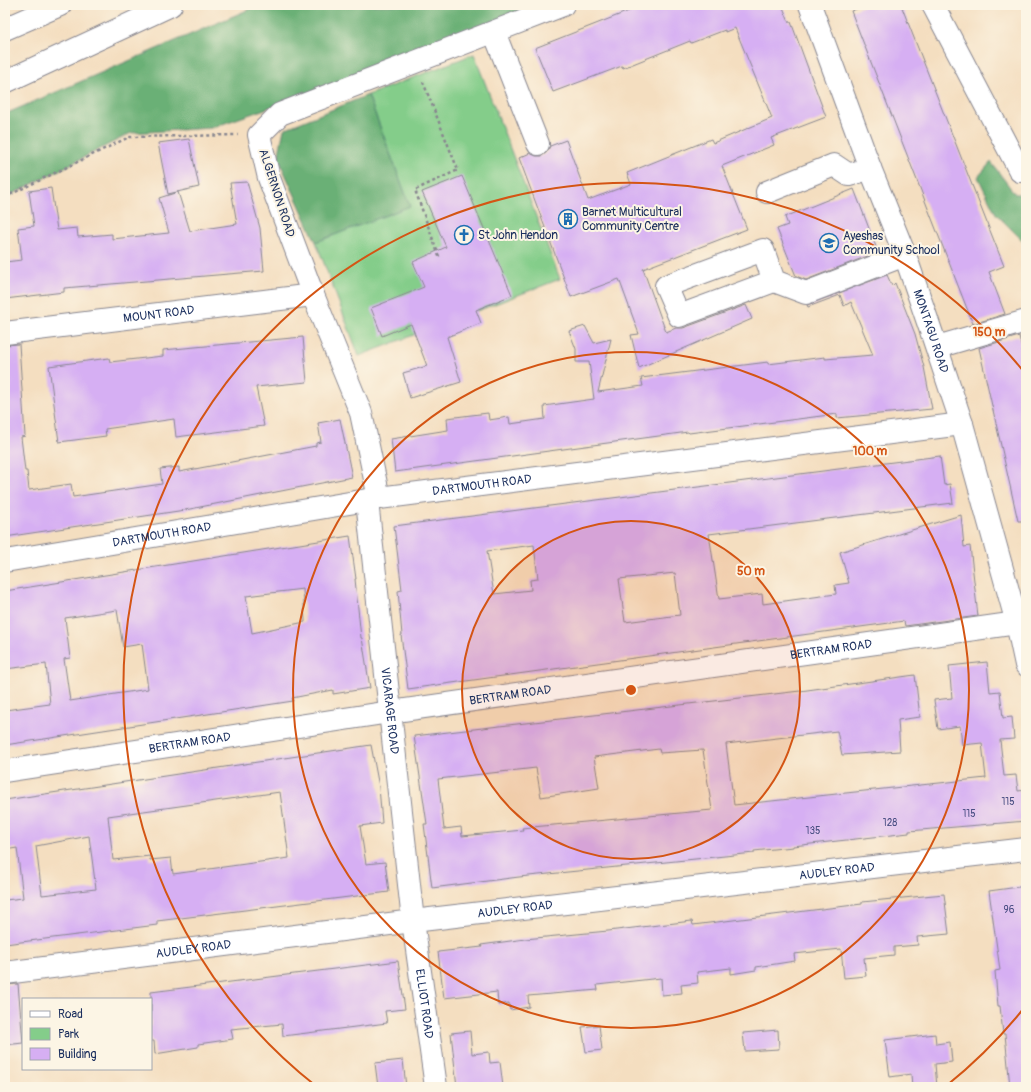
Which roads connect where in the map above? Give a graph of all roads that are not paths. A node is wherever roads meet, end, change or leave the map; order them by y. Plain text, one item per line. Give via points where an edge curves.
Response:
1 (60, 5) edge
2 (171, 5) edge
3 (563, 5) edge
4 (810, 5) edge
5 (933, 5) edge
6 (5, 28) edge
7 (494, 32) junction
8 (5, 82) edge
9 (538, 144) dead end
10 (1026, 166) edge
11 (870, 168) junction
12 (767, 192) dead end
13 (905, 255) junction
14 (774, 281) dead end
15 (313, 295) junction
16 (1026, 321) edge
17 (5, 333) edge
18 (937, 347) junction
19 (962, 424) junction
20 (373, 499) junction
21 (5, 561) edge
22 (1017, 623) junction
23 (1026, 665) edge
24 (390, 712) junction
25 (5, 770) edge
26 (1026, 849) edge
27 (413, 921) junction
28 (5, 973) edge
29 (436, 1087) edge

1 - 6 main road
2 - 8 main road
3 - 7 main road, ALGERNON ROAD
4 - 11 main road, MONTAGU ROAD
5 - 10 main road via 1020,171
7 - 9 main road
7 - 15 main road, ALGERNON ROAD via 280,114 258,135 269,178
11 - 12 main road via 849,175 834,165
11 - 13 main road, MONTAGU ROAD
13 - 14 main road via 806,293
13 - 18 main road, MONTAGU ROAD
15 - 17 main road, MOUNT ROAD
15 - 20 main road, ALGERNON ROAD via 361,413
16 - 18 main road
18 - 19 main road, MONTAGU ROAD
19 - 20 main road, DARTMOUTH ROAD
19 - 22 main road, MONTAGU ROAD
20 - 21 main road, DARTMOUTH ROAD
20 - 24 main road, VICARAGE ROAD
22 - 23 main road, MONTAGU ROAD
22 - 24 main road, BERTRAM ROAD
24 - 25 main road, BERTRAM ROAD
24 - 27 main road, VICARAGE ROAD
26 - 27 main road, AUDLEY ROAD
27 - 28 main road, AUDLEY ROAD
27 - 29 main road, ELLIOT ROAD

